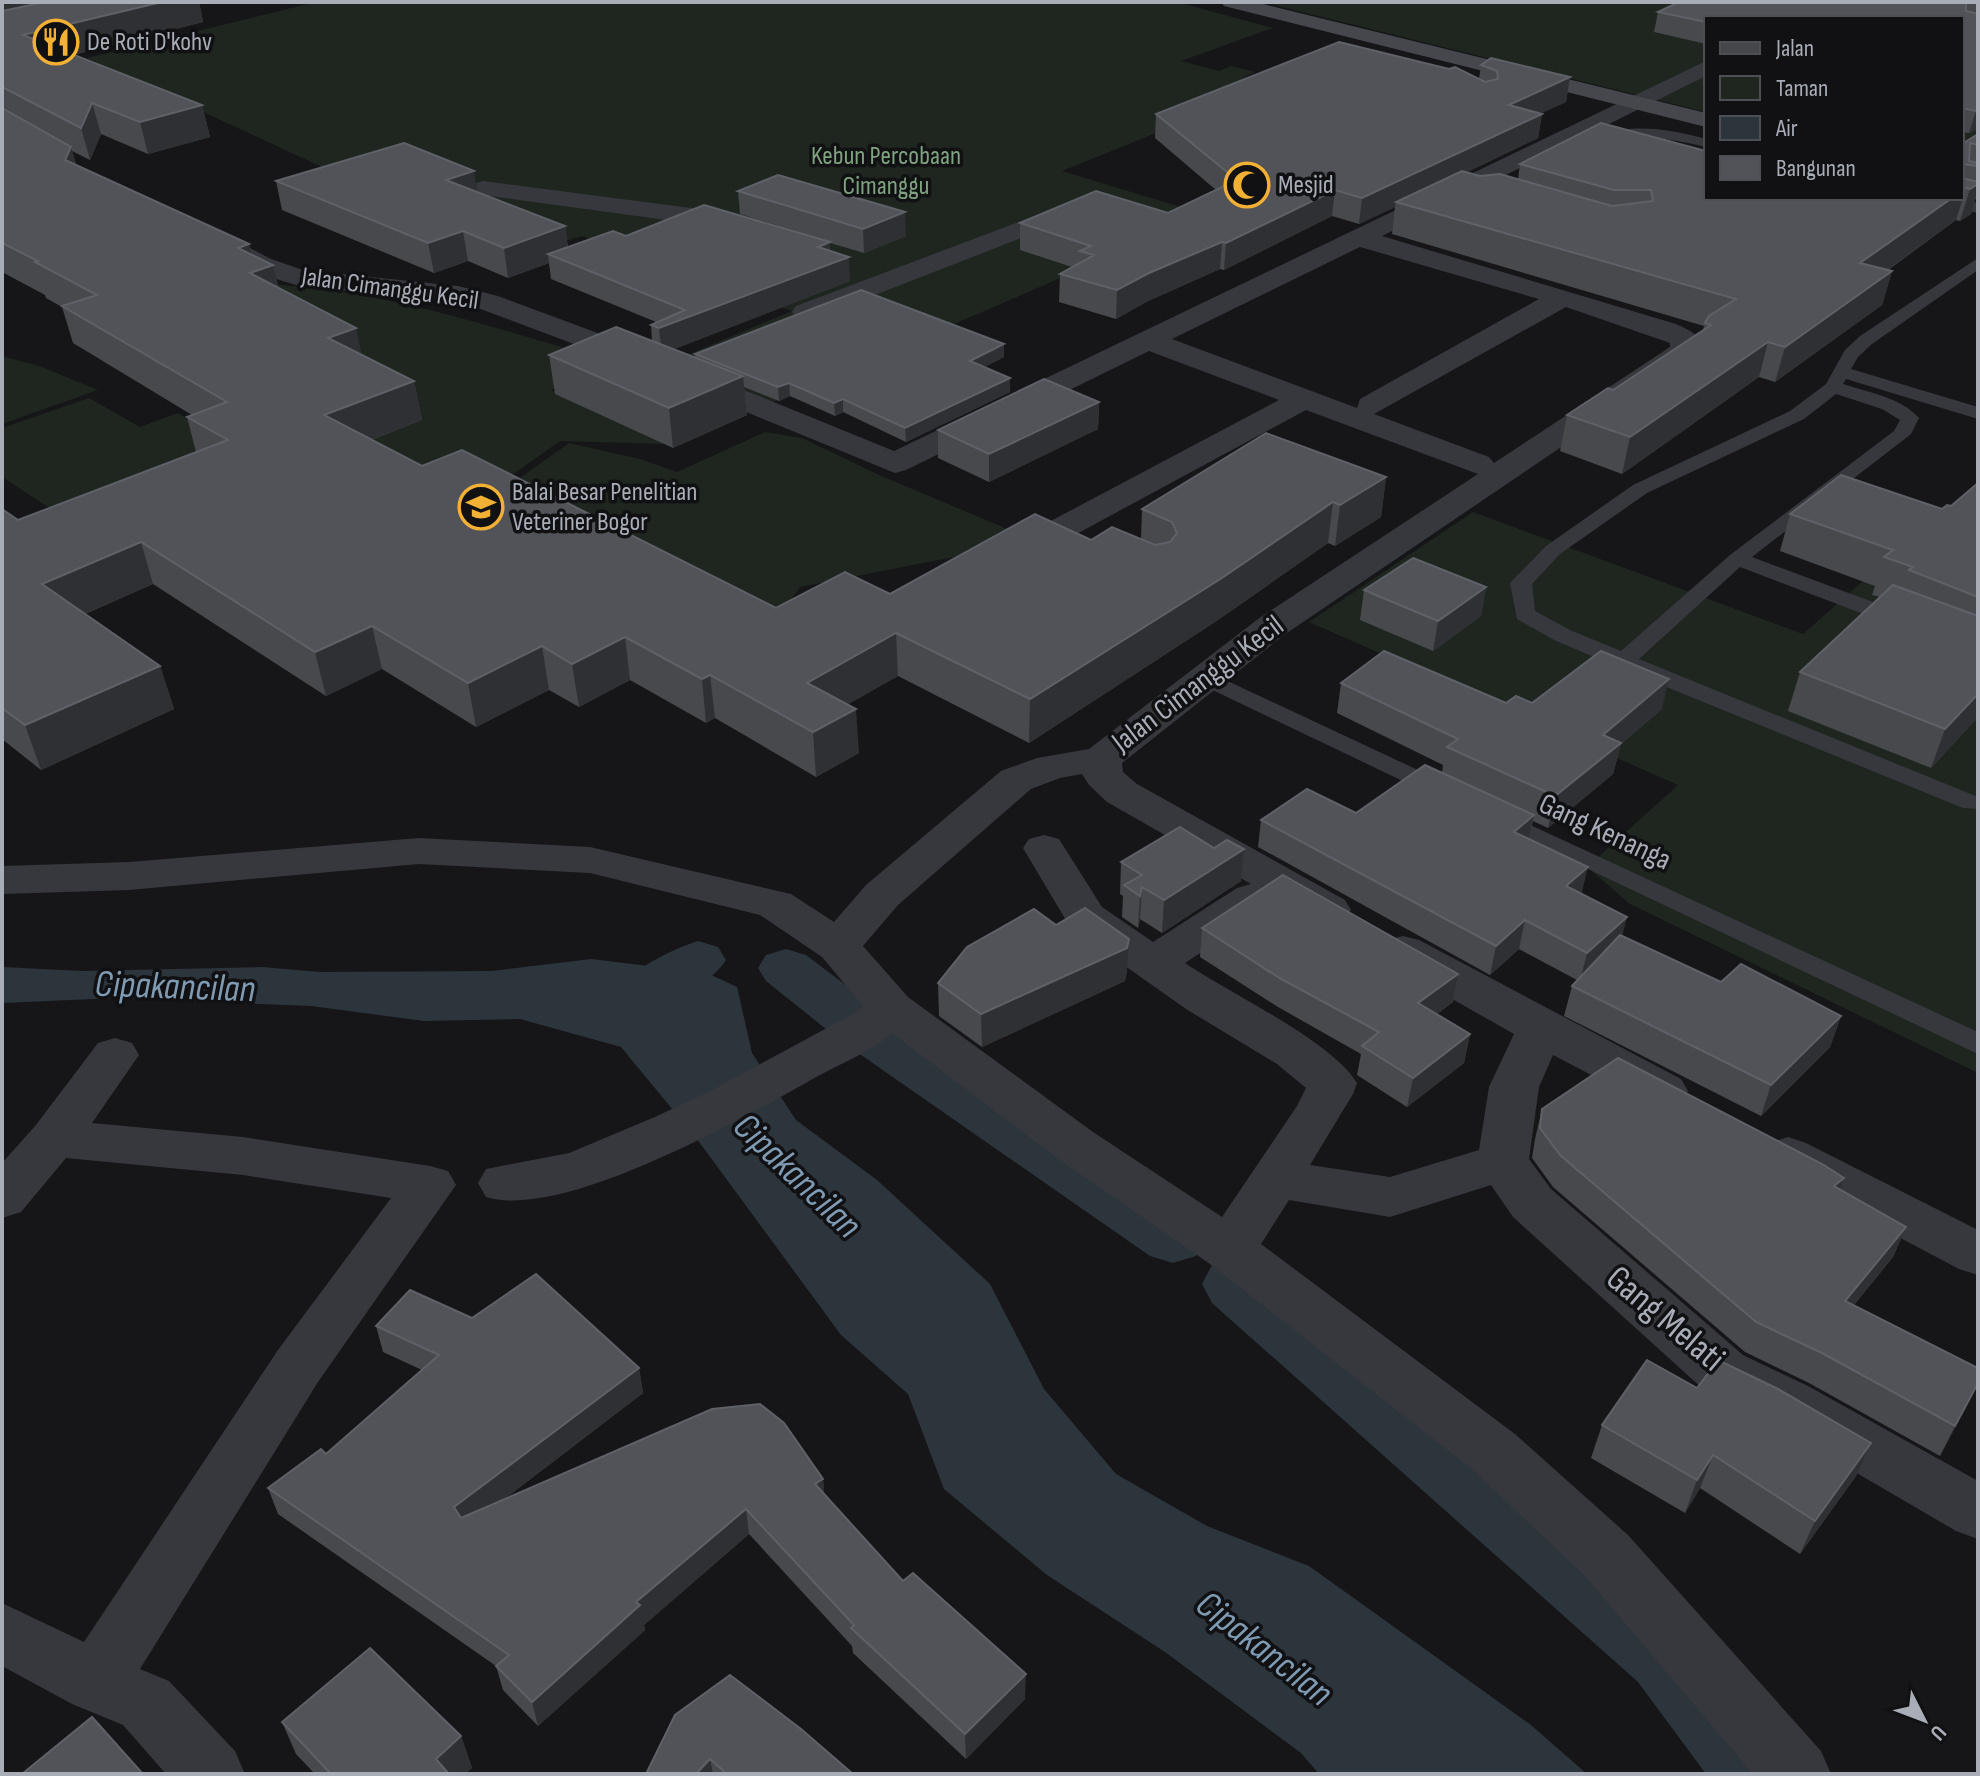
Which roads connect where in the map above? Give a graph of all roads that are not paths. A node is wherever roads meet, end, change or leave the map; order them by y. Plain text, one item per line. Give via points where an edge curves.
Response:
1 (1231, 2) edge
2 (1497, 69) junction
3 (1704, 69) edge
4 (1473, 81) edge
5 (1631, 102) junction
6 (1704, 120) edge
7 (1704, 143) edge
8 (1584, 151) edge
9 (483, 189) dead end
10 (1446, 193) junction
11 (1945, 200) edge
12 (1476, 201) edge
13 (1978, 208) edge
14 (1061, 214) edge
15 (197, 231) edge
16 (766, 235) edge
17 (1356, 237) junction
18 (854, 263) dead end
19 (1978, 263) edge
20 (899, 276) junction
21 (1563, 297) junction
22 (780, 321) edge
23 (1147, 340) junction
24 (691, 355) edge
25 (662, 367) junction
26 (1838, 380) junction
27 (1305, 398) junction
28 (1371, 406) dead end
29 (1978, 413) edge
30 (1478, 464) dead end
31 (1099, 548) edge
32 (1737, 559) junction
33 (1921, 628) edge
34 (1623, 661) junction
35 (1204, 677) junction
36 (1101, 759) junction
37 (1976, 801) edge
38 (1044, 848) dead end
39 (2, 880) edge
40 (1278, 881) junction
41 (838, 946) junction
42 (1153, 963) junction
43 (880, 1017) junction
44 (1541, 1028) junction
45 (1978, 1044) edge
46 (115, 1055) dead end
47 (1693, 1106) edge
48 (1762, 1142) edge
49 (1503, 1162) junction
50 (21, 1170) edge
51 (1276, 1179) junction
52 (504, 1183) dead end
53 (1229, 1249) junction
54 (1978, 1254) edge
55 (1978, 1512) edge
56 (2, 1633) edge
57 (95, 1682) junction
58 (211, 1774) edge
59 (1797, 1774) edge

1 - 2 main road
2 - 4 lane
2 - 5 main road
3 - 5 street, Jalan Cimanggu Kecil
5 - 6 main road
5 - 10 street, Jalan Cimanggu Kecil
7 - 8 lane via 1631,132
9 - 16 street via 722,220
10 - 12 lane
10 - 17 street, Jalan Cimanggu Kecil
11 - 13 lane
14 - 20 street
15 - 25 street, Jalan Cimanggu Kecil via 261,265 299,278 458,294
17 - 21 street, Jalan Cimanggu Kecil
17 - 23 street, Jalan Cimanggu Kecil
18 - 20 street
19 - 26 lane via 1866,340 1851,354
20 - 22 street
21 - 28 street
21 - 35 street, Jalan Cimanggu Kecil via 1666,330 1685,339 1684,351
23 - 25 street, Jalan Cimanggu Kecil via 895,463
23 - 27 street
24 - 25 street
26 - 29 lane
26 - 32 lane via 1910,418 1902,434
26 - 34 lane via 1797,415 1640,489 1553,550 1521,583 1525,614
27 - 30 street
27 - 31 street via 1059,530
32 - 33 lane
32 - 34 lane
34 - 37 lane
35 - 36 street, Jalan Cimanggu Kecil
35 - 45 lane, Gang Kenanga
36 - 40 street, Jalan Cimanggu Kecil via 1103,776 1122,793
36 - 41 street via 1051,767 1016,780 882,895
38 - 42 street via 1086,917
39 - 41 street via 129,876 419,851 590,860 775,904
40 - 42 street
40 - 44 street, Jalan Cimanggu Kecil
41 - 43 street
42 - 51 street via 1315,1066 1332,1083 1328,1101
43 - 52 street via 673,1130 577,1171
43 - 53 street
44 - 47 street, Jalan Cimanggu Kecil
44 - 49 street via 1514,1087
46 - 50 street
48 - 54 street
49 - 51 street via 1390,1197
49 - 55 street, Gang Melati via 1532,1203 1723,1372
50 - 57 street via 243,1156 430,1185 298,1366
51 - 53 street
53 - 59 street via 1494,1452 1594,1544
56 - 57 street
57 - 58 street via 146,1703

